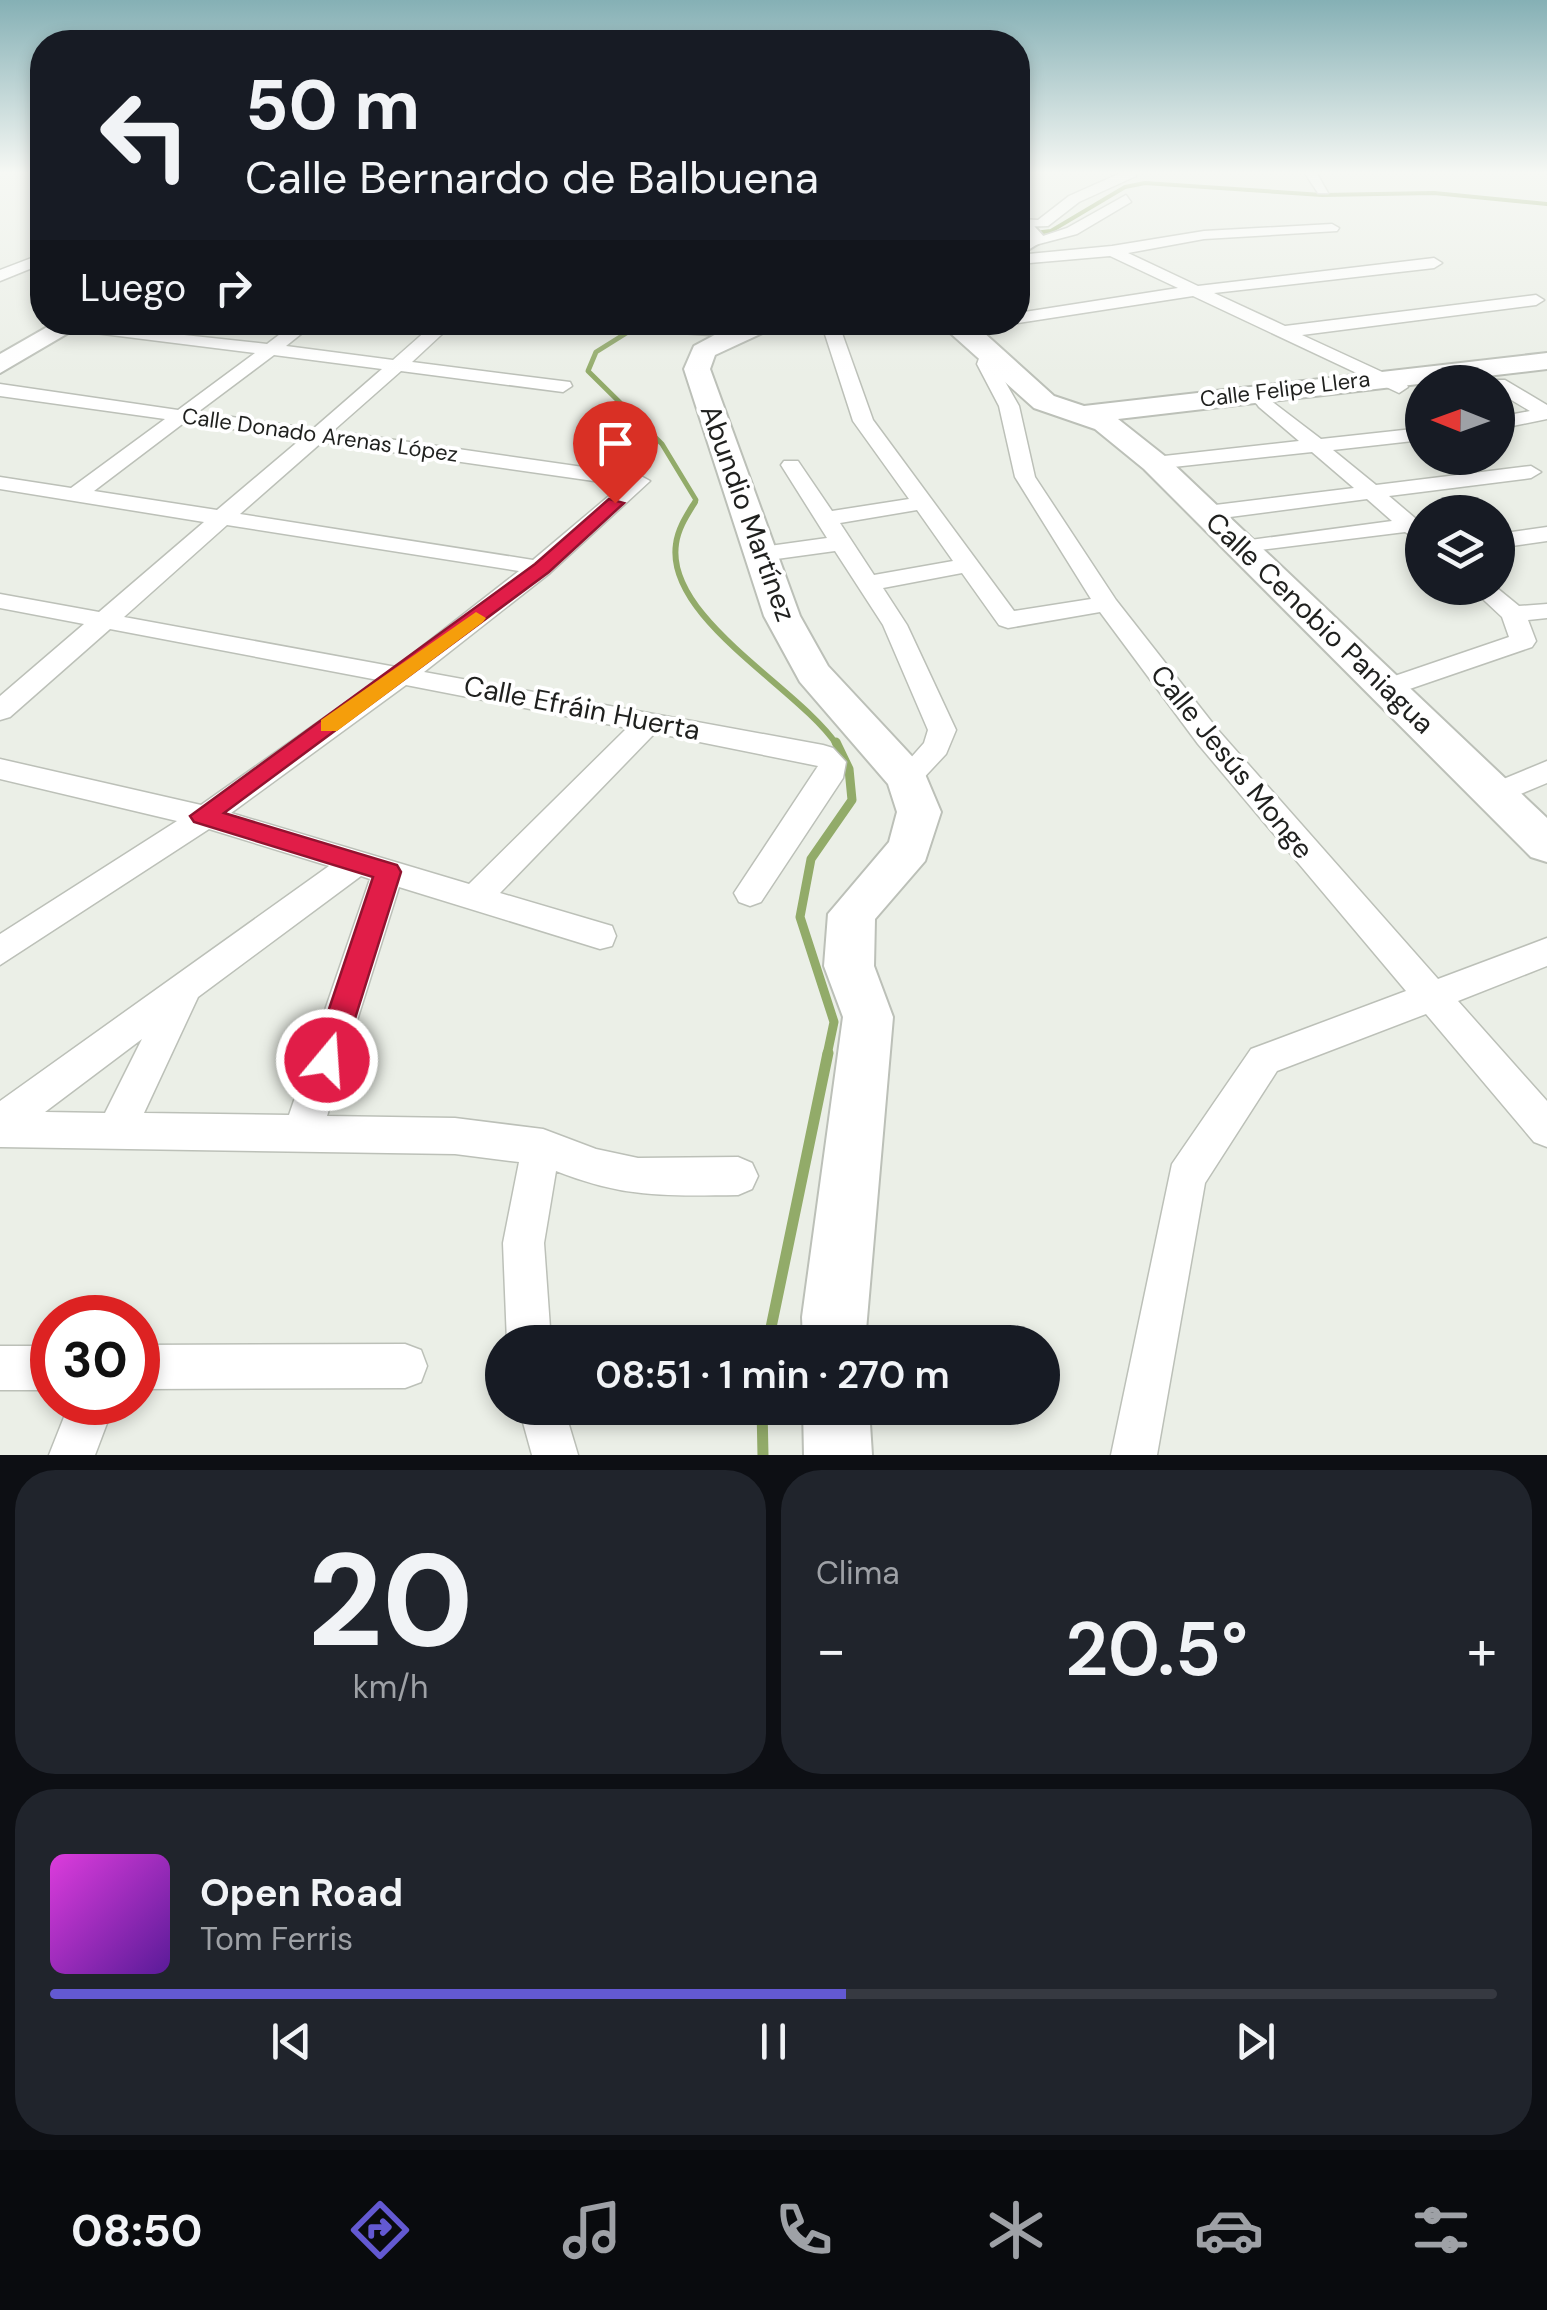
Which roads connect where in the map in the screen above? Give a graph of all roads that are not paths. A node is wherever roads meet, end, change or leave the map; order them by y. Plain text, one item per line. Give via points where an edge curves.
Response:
1 (1176, 240) edge
2 (1112, 251) junction
3 (1066, 255) junction
4 (1030, 259) edge
5 (1434, 262) dead end
6 (30, 263) edge
7 (0, 276) edge
8 (1037, 276) dead end
9 (1192, 291) junction
10 (1536, 300) dead end
11 (1030, 316) edge
12 (1281, 332) junction
13 (53, 335) edge
14 (169, 335) edge
15 (290, 335) edge
16 (432, 335) edge
17 (738, 335) edge
18 (833, 335) edge
19 (968, 335) edge
20 (274, 347) junction
21 (988, 354) junction
22 (1547, 361) edge
23 (400, 364) junction
24 (0, 365) edge
25 (1515, 370) edge
26 (1547, 370) edge
27 (1515, 374) edge
28 (1401, 383) edge
29 (563, 386) dead end
30 (0, 390) edge
31 (1515, 394) edge
32 (1266, 403) junction
33 (1547, 413) edge
34 (182, 415) junction
35 (1094, 419) junction
36 (1515, 420) edge
37 (320, 433) junction
38 (1405, 436) edge
39 (1320, 447) junction
40 (1155, 463) junction
41 (791, 465) dead end
42 (1531, 472) dead end
43 (0, 482) edge
44 (1374, 494) junction
45 (74, 495) junction
46 (922, 503) junction
47 (1206, 513) junction
48 (222, 518) junction
49 (824, 519) junction
50 (1405, 521) edge
51 (1405, 531) edge
52 (1547, 534) edge
53 (1515, 539) edge
54 (842, 543) junction
55 (1243, 548) junction
56 (762, 554) junction
57 (967, 564) junction
58 (542, 568) junction
59 (869, 584) junction
60 (0, 602) edge
61 (1106, 604) junction
62 (1503, 605) edge
63 (1547, 611) edge
64 (1513, 614) junction
65 (104, 620) junction
66 (400, 674) junction
67 (1386, 688) junction
68 (0, 711) edge
69 (651, 720) junction
70 (0, 769) edge
71 (1547, 771) edge
72 (907, 778) junction
73 (1494, 794) junction
74 (203, 816) junction
75 (1547, 846) edge
76 (372, 867) junction
77 (750, 892) dead end
78 (475, 898) junction
79 (0, 927) edge
80 (34, 930) junction
81 (600, 936) dead end
82 (0, 951) edge
83 (1547, 952) edge
84 (185, 989) junction
85 (1429, 996) junction
86 (0, 1126) edge
87 (1547, 1129) edge
88 (116, 1131) junction
89 (302, 1134) junction
90 (543, 1146) junction
91 (738, 1176) dead end
92 (527, 1325) edge
93 (833, 1325) edge
94 (406, 1366) dead end
95 (0, 1368) edge
96 (30, 1368) edge
97 (160, 1368) edge
98 (84, 1425) edge
99 (547, 1425) edge
100 (837, 1425) edge
101 (72, 1455) edge
102 (555, 1455) edge
103 (838, 1455) edge
104 (1134, 1455) edge

1 - 2 street
2 - 3 street
2 - 9 street
3 - 4 street
3 - 8 street
5 - 9 street
6 - 7 street
9 - 11 street
9 - 12 street
10 - 12 street
12 - 28 street
13 - 24 street
14 - 20 street
15 - 20 street
16 - 23 street
17 - 56 street, Abundio Martínez via 703,351 698,369
18 - 46 street via 863,421
19 - 21 street
20 - 23 street
20 - 34 street
21 - 35 street via 1044,402
21 - 61 street, Calle Jesús Monge via 986,364 1010,406 1025,477
22 - 25 street, Calle Felipe Llera
23 - 29 street
23 - 37 street
26 - 27 street, Calle Felipe Llera
28 - 32 street, Calle Felipe Llera
28 - 35 street, Calle Felipe Llera
30 - 34 street, Calle Donado Arenas López
31 - 33 street
32 - 35 street, Calle Felipe Llera
32 - 39 street
33 - 36 street
34 - 37 street, Calle Donado Arenas López
34 - 45 street
35 - 40 street, Calle Cenobio Paniagua
37 - 48 street
37 - 58 street, Calle Donado Arenas López via 640,481
38 - 39 street
39 - 40 street
39 - 44 street
40 - 47 street, Calle Cenobio Paniagua
41 - 49 street
42 - 44 street
43 - 45 street
44 - 47 street
44 - 50 street
45 - 48 street
46 - 49 street
46 - 57 street
47 - 55 street, Calle Cenobio Paniagua
48 - 58 street
48 - 65 street
49 - 54 street
51 - 55 street
52 - 53 street
54 - 56 street
54 - 59 street
55 - 67 street, Calle Cenobio Paniagua
56 - 72 street, Abundio Martínez via 782,616 812,673
57 - 59 street
57 - 61 street via 1008,620
58 - 66 street
59 - 72 street via 942,730 936,747
60 - 65 street, Calle Efráin Huerta
61 - 85 street, Calle Jesús Monge via 1208,737
62 - 64 street
63 - 64 street
64 - 67 street via 1523,642
65 - 66 street, Calle Efráin Huerta
65 - 68 street
66 - 69 street, Calle Efráin Huerta
66 - 74 street
67 - 73 street, Calle Cenobio Paniagua
69 - 77 street, Calle Efráin Huerta via 832,762 834,771
69 - 78 street
70 - 74 street
71 - 73 street
72 - 93 street via 918,812 909,849 852,914 849,966 868,1017
73 - 75 street, Calle Cenobio Paniagua
74 - 76 street
74 - 80 street
76 - 78 street
76 - 84 street
76 - 89 street
78 - 81 street
79 - 80 street
80 - 82 street
83 - 85 street
84 - 86 street
84 - 88 street
85 - 87 street, Calle Jesús Monge
85 - 104 street via 1264,1060 1186,1178
86 - 88 street
88 - 89 street
89 - 90 street via 455,1136
90 - 91 street via 596,1168 638,1176
90 - 92 street via 520,1251
94 - 97 street
95 - 96 street
98 - 101 street
99 - 102 street
100 - 103 street

